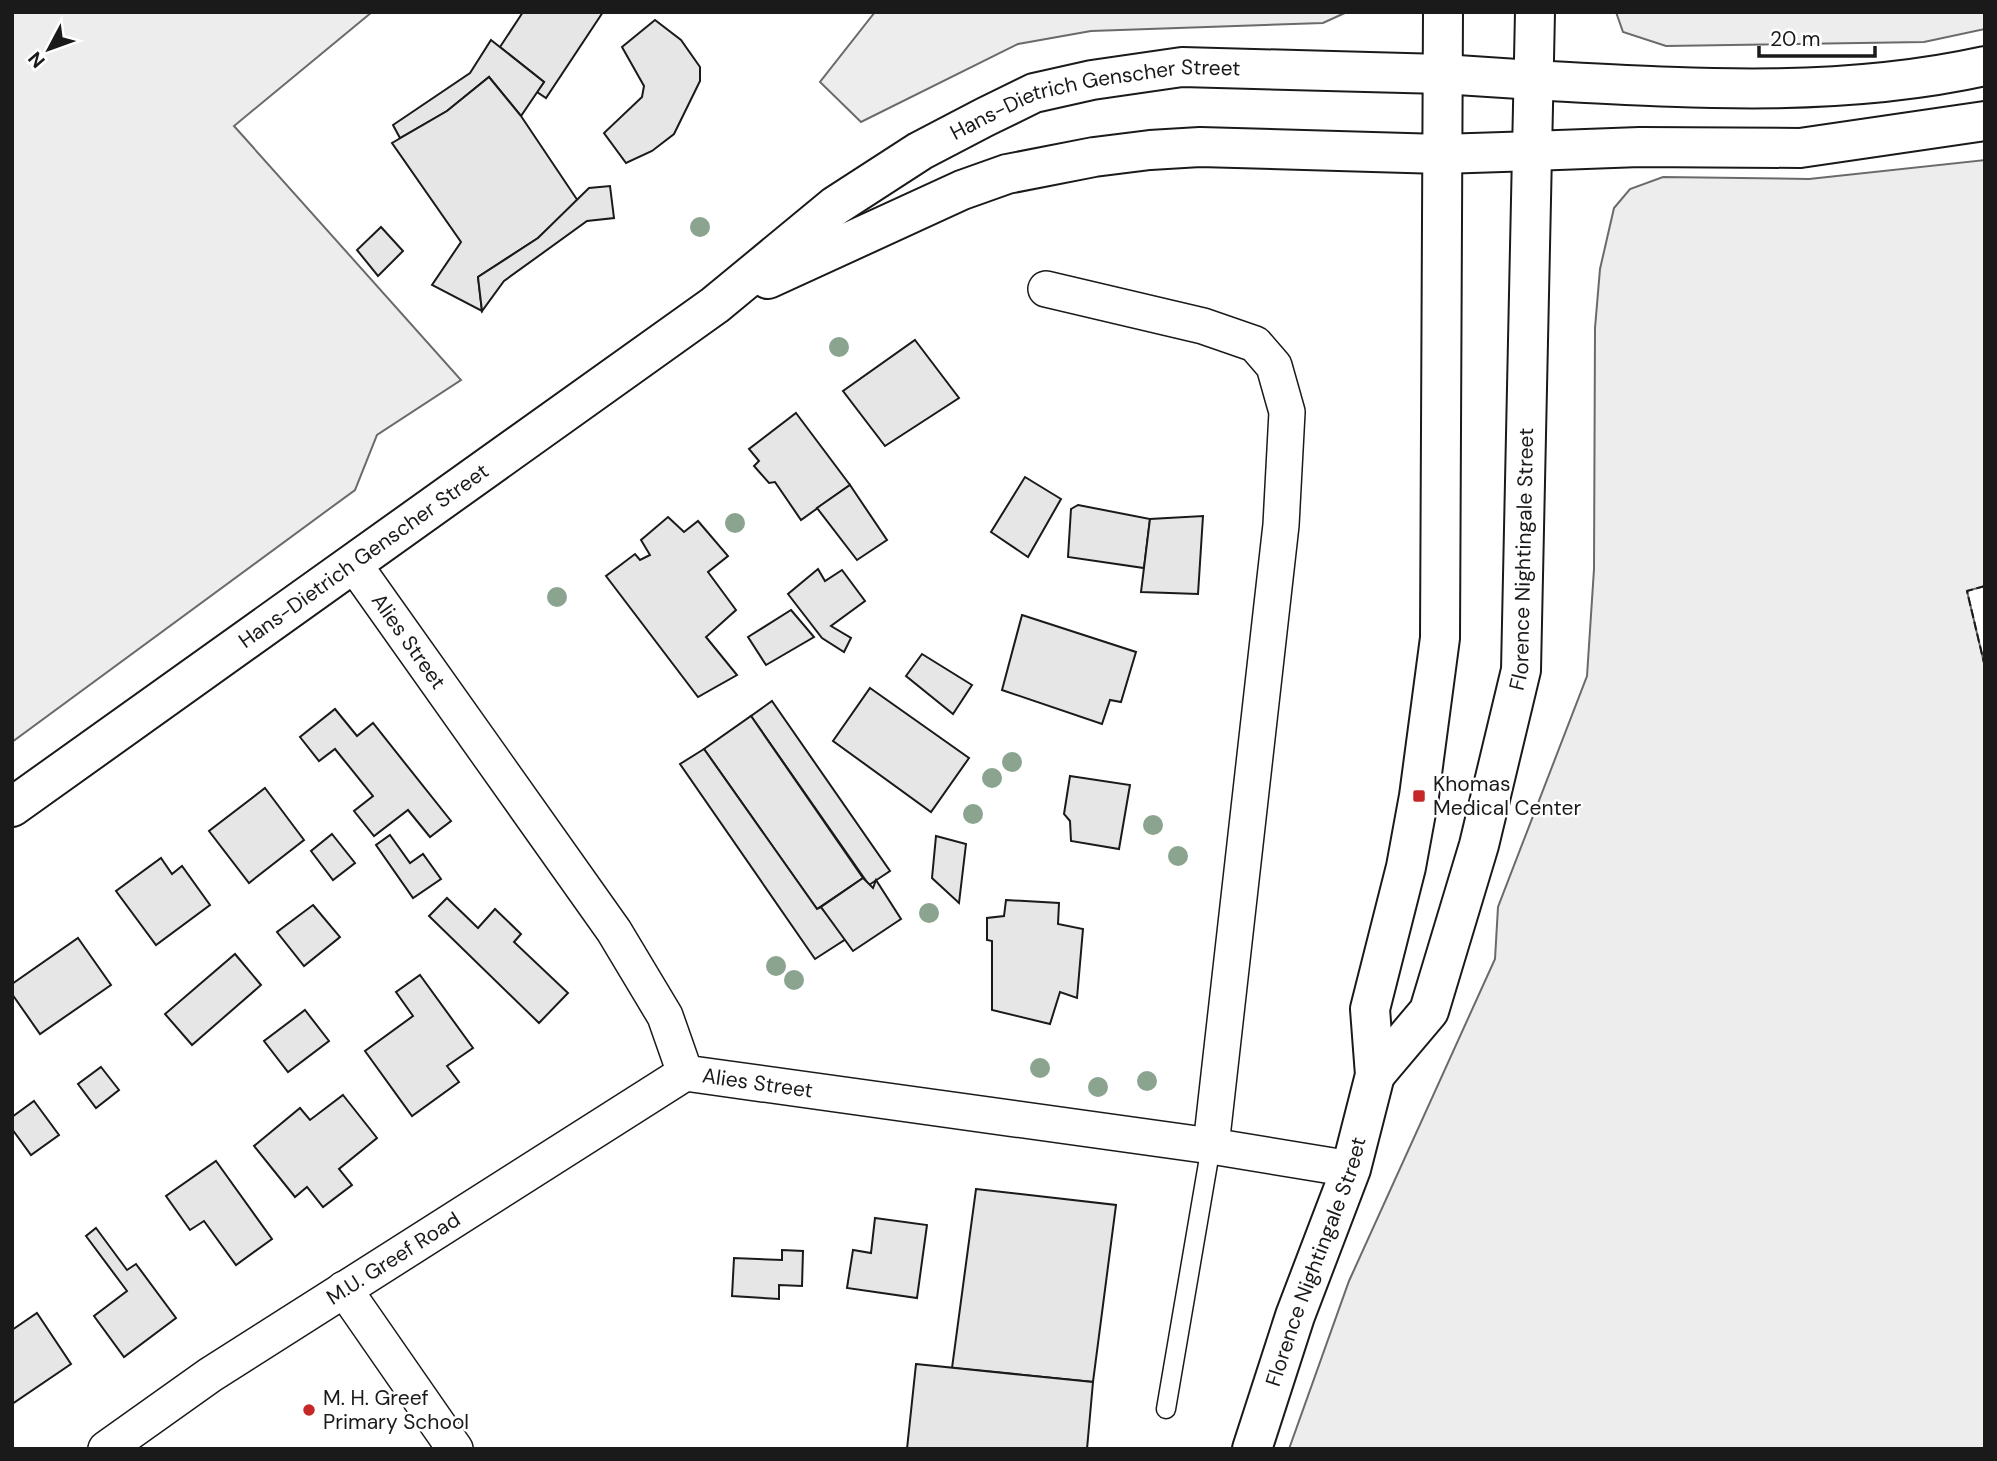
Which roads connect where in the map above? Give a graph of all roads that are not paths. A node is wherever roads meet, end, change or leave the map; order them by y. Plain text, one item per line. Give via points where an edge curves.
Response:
1 (1443, 12) edge
2 (1535, 12) edge
3 (1985, 66) edge
4 (1442, 74) junction
5 (1534, 80) junction
6 (1985, 121) edge
7 (1531, 151) junction
8 (1441, 155) junction
9 (1046, 289) dead end
10 (715, 304) junction
11 (353, 563) junction
12 (12, 807) edge
13 (685, 1073) junction
14 (1375, 1075) junction
15 (1211, 1146) junction
16 (1350, 1169) junction
17 (344, 1289) junction
18 (1166, 1409) dead end
19 (106, 1449) edge
20 (455, 1449) edge
21 (1252, 1449) edge

1 - 4 main road, Florence Nightingale Street
2 - 5 main road, Florence Nightingale Street
3 - 5 main road, Hans-Dietrich Genscher Street via 1923,80 1829,89 1727,90
4 - 5 main road, Hans-Dietrich Genscher Street
4 - 8 main road, Florence Nightingale Street
4 - 10 main road, Hans-Dietrich Genscher Street via 1182,67 1034,93 919,151 835,206
5 - 7 main road, Florence Nightingale Street
6 - 7 main road, Hans-Dietrich Genscher Street via 1800,148
7 - 8 main road, Hans-Dietrich Genscher Street
7 - 14 main road, Florence Nightingale Street via 1521,670 1479,845 1429,1011
8 - 10 main road, Hans-Dietrich Genscher Street via 1188,148 1094,157 1007,174 903,215
8 - 14 main road, Florence Nightingale Street via 1440,638 1406,867 1370,1009
9 - 15 street via 1203,326 1255,344 1274,366 1287,411 1281,525
10 - 11 main road, Hans-Dietrich Genscher Street
11 - 12 main road, Hans-Dietrich Genscher Street
11 - 13 street, Alies Street via 614,931 665,1016
13 - 15 street, Alies Street
13 - 17 street, M.U. Greef Road
14 - 16 main road, Florence Nightingale Street
15 - 16 street, Alies Street
15 - 18 lane
16 - 21 main road, Florence Nightingale Street
17 - 19 street, M.U. Greef Road
17 - 20 street

